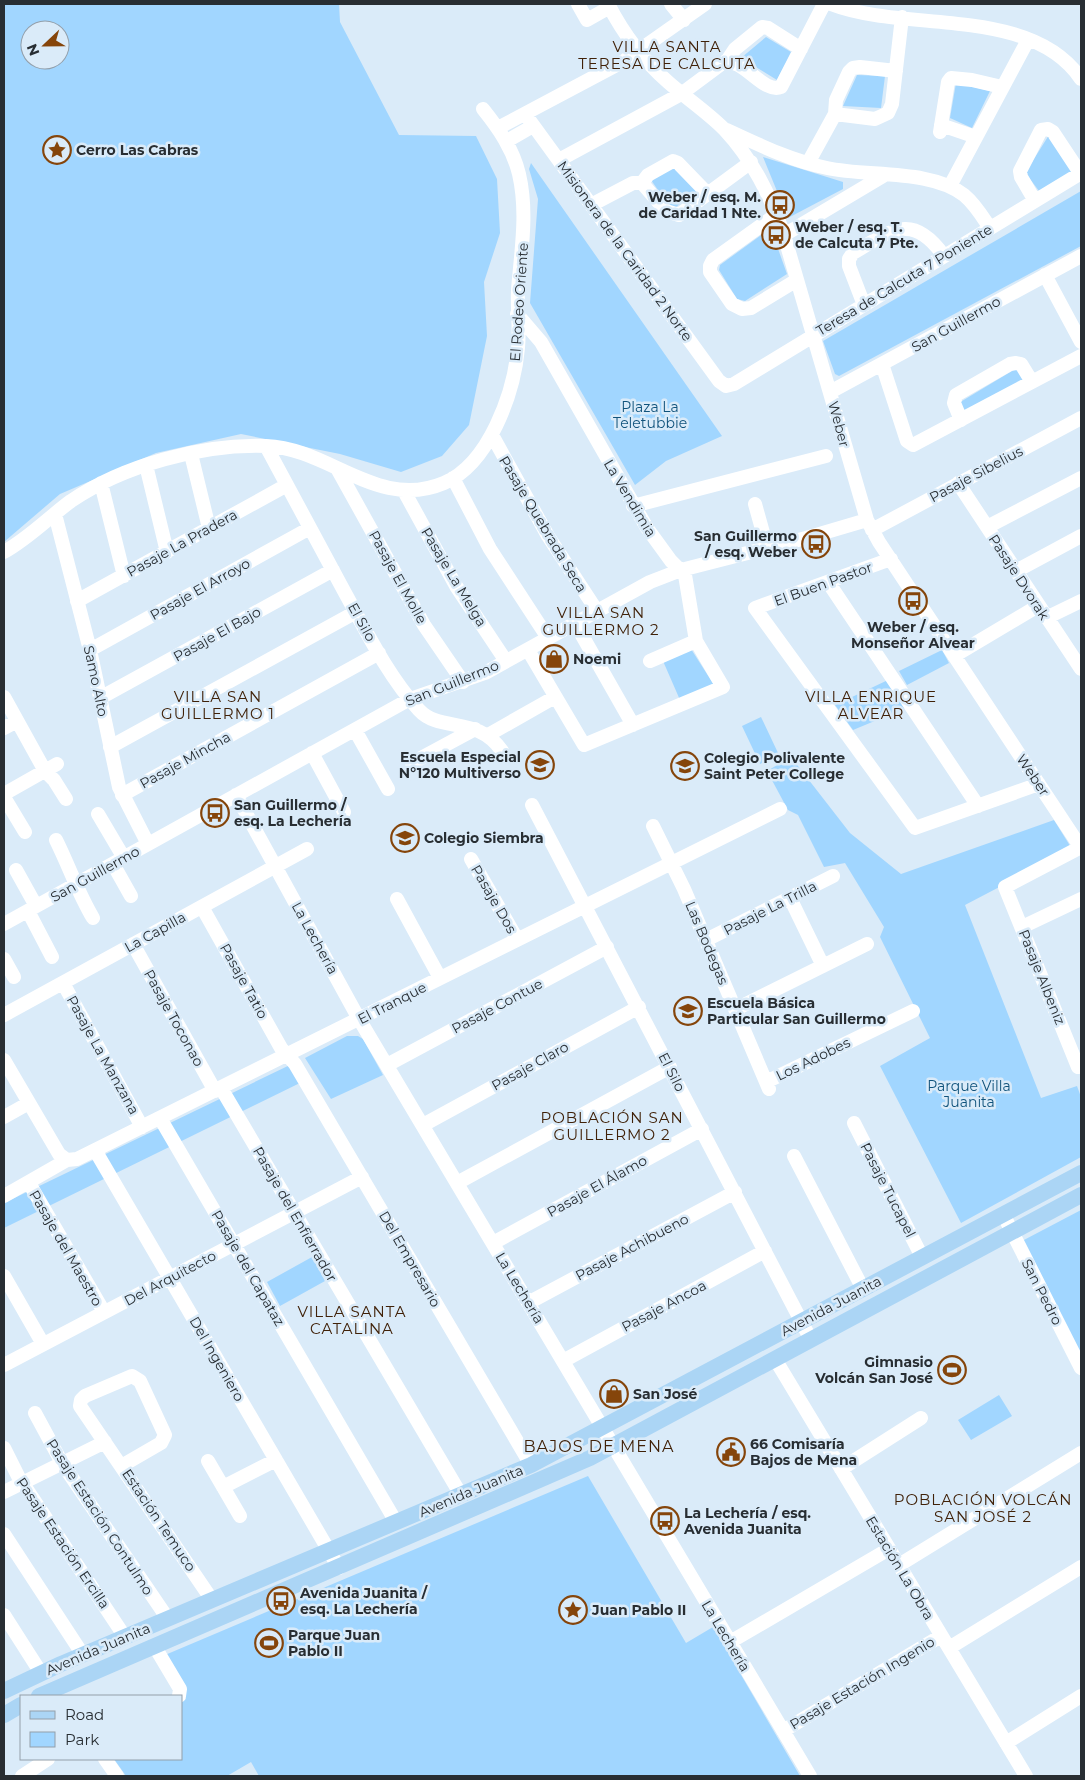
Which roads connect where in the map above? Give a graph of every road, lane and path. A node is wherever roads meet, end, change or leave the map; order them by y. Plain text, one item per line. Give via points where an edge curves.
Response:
1 (578, 4) edge
2 (671, 4) edge
3 (705, 4) edge
4 (824, 4) edge
5 (831, 4) edge
6 (609, 5) edge
7 (902, 17) junction
8 (684, 20) junction
9 (1028, 40) junction
10 (801, 49) junction
11 (639, 52) junction
12 (728, 61) junction
13 (896, 71) junction
14 (1081, 79) edge
15 (1002, 88) junction
16 (682, 94) junction
17 (483, 109) dead end
18 (835, 114) junction
19 (529, 120) junction
20 (722, 127) junction
21 (498, 128) junction
22 (976, 137) junction
23 (506, 141) junction
24 (558, 160) junction
25 (751, 162) junction
26 (808, 163) junction
27 (1081, 173) edge
28 (883, 176) junction
29 (642, 183) junction
30 (950, 186) junction
31 (708, 194) junction
32 (1035, 200) junction
33 (591, 205) junction
34 (777, 214) junction
35 (990, 228) junction
36 (784, 235) junction
37 (944, 256) junction
38 (1081, 256) edge
39 (1045, 275) junction
40 (797, 280) junction
41 (864, 305) junction
42 (517, 314) junction
43 (813, 335) junction
44 (1081, 342) edge
45 (1081, 356) edge
46 (882, 364) junction
47 (1032, 382) junction
48 (726, 386) joint
49 (830, 392) junction
50 (1081, 418) edge
51 (960, 420) junction
52 (492, 435) junction
53 (266, 446) junction
54 (191, 454) junction
55 (826, 456) dead end
56 (146, 465) junction
57 (338, 470) junction
58 (453, 478) junction
59 (1081, 478) edge
60 (101, 483) junction
61 (958, 483) junction
62 (287, 485) junction
63 (404, 491) junction
64 (755, 504) dead end
65 (633, 506) junction
66 (55, 514) junction
67 (869, 525) junction
68 (987, 527) junction
69 (210, 528) junction
70 (310, 528) junction
71 (1081, 536) edge
72 (767, 547) junction
73 (4, 552) edge
74 (168, 552) junction
75 (890, 559) junction
76 (333, 570) junction
77 (680, 570) junction
78 (1016, 571) junction
79 (124, 576) junction
80 (828, 582) junction
81 (77, 601) junction
82 (1081, 601) edge
83 (356, 612) junction
84 (597, 612) junction
85 (1042, 612) junction
86 (575, 624) junction
87 (548, 638) junction
88 (696, 641) junction
89 (90, 650) junction
90 (528, 650) junction
91 (379, 653) junction
92 (954, 656) junction
93 (650, 661) dead end
94 (506, 662) junction
95 (1081, 669) edge
96 (463, 682) junction
97 (4, 697) edge
98 (555, 697) junction
99 (100, 698) junction
100 (410, 698) junction
101 (17, 721) junction
102 (633, 725) junction
103 (4, 728) edge
104 (475, 729) junction
105 (354, 730) junction
106 (488, 735) junction
107 (110, 746) junction
108 (502, 751) dead end
109 (312, 753) junction
110 (412, 763) dead end
111 (57, 764) dead end
112 (45, 771) junction
113 (1039, 784) junction
114 (388, 789) dead end
115 (4, 795) edge
116 (122, 795) junction
117 (236, 796) junction
118 (66, 799) dead end
119 (532, 805) dead end
120 (978, 806) junction
121 (780, 809) dead end
122 (344, 812) dead end
123 (98, 814) dead end
124 (652, 826) dead end
125 (25, 832) dead end
126 (56, 840) dead end
127 (148, 844) junction
128 (1081, 847) edge
129 (307, 849) dead end
130 (471, 859) dead end
131 (118, 861) junction
132 (672, 862) junction
133 (275, 866) junction
134 (16, 870) dead end
135 (833, 876) dead end
136 (76, 884) junction
137 (131, 896) dead end
138 (790, 898) junction
139 (397, 899) dead end
140 (1081, 899) edge
141 (585, 905) junction
142 (202, 907) junction
143 (32, 908) junction
144 (93, 918) dead end
145 (4, 924) edge
146 (1022, 927) junction
147 (517, 940) junction
148 (706, 940) junction
149 (134, 944) junction
150 (868, 944) dead end
151 (607, 947) junction
152 (52, 957) dead end
153 (4, 959) edge
154 (823, 966) junction
155 (14, 977) dead end
156 (440, 978) junction
157 (63, 983) junction
158 (638, 1007) junction
159 (736, 1009) junction
160 (913, 1011) dead end
161 (4, 1015) edge
162 (360, 1019) junction
163 (288, 1055) junction
164 (4, 1060) edge
165 (387, 1065) junction
166 (1080, 1066) edge
167 (670, 1067) junction
168 (768, 1085) joint
169 (218, 1089) junction
170 (29, 1103) junction
171 (4, 1117) edge
172 (160, 1118) junction
173 (854, 1123) dead end
174 (422, 1125) junction
175 (142, 1127) junction
176 (702, 1129) junction
177 (95, 1150) junction
178 (794, 1156) dead end
179 (67, 1160) junction
180 (1081, 1173) edge
181 (362, 1177) junction
182 (28, 1183) junction
183 (457, 1183) junction
184 (735, 1192) junction
185 (1081, 1195) edge
186 (4, 1196) edge
187 (295, 1212) junction
188 (1003, 1214) junction
189 (1011, 1232) junction
190 (493, 1243) junction
191 (234, 1244) junction
192 (765, 1251) junction
193 (922, 1257) junction
194 (4, 1276) edge
195 (169, 1278) junction
196 (864, 1289) junction
197 (528, 1303) junction
198 (104, 1312) junction
199 (802, 1322) junction
200 (811, 1340) junction
201 (43, 1344) junction
202 (774, 1359) junction
203 (563, 1360) junction
204 (4, 1365) edge
205 (1081, 1368) edge
206 (35, 1413) dead end
207 (921, 1418) dead end
208 (603, 1428) junction
209 (105, 1442) junction
210 (612, 1446) junction
211 (4, 1448) edge
212 (1081, 1454) edge
213 (276, 1460) junction
214 (208, 1461) dead end
215 (62, 1463) junction
216 (123, 1465) junction
217 (531, 1465) junction
218 (841, 1469) junction
219 (23, 1483) junction
220 (223, 1487) junction
221 (4, 1492) edge
222 (461, 1495) junction
223 (240, 1516) dead end
224 (396, 1522) junction
225 (4, 1534) edge
226 (889, 1549) junction
227 (329, 1550) junction
228 (899, 1565) junction
229 (1081, 1567) edge
230 (339, 1568) junction
231 (212, 1600) junction
232 (4, 1616) edge
233 (168, 1619) junction
234 (125, 1637) junction
235 (730, 1642) junction
236 (945, 1642) junction
237 (155, 1647) junction
238 (83, 1655) junction
239 (41, 1673) junction
240 (4, 1692) edge
241 (61, 1692) edge
242 (44, 1695) edge
243 (179, 1695) edge
244 (1081, 1696) edge
245 (20, 1707) edge
246 (4, 1715) edge
247 (783, 1731) junction
248 (1006, 1743) junction
249 (46, 1760) edge
250 (106, 1760) edge
251 (22, 1776) edge
252 (117, 1776) edge
253 (810, 1776) edge
254 (1026, 1776) edge

1 - 6 street via 587,20
2 - 8 street
3 - 8 street
4 - 10 street
5 - 7 street via 864,13
6 - 11 street, Weber
7 - 9 street via 964,24
7 - 13 street
8 - 11 street
9 - 14 street via 1060,55
9 - 15 street
10 - 12 street via 762,27 735,49
10 - 12 street via 784,85 779,88 772,88
11 - 16 street, Weber
11 - 19 street
12 - 16 street
13 - 18 street via 853,68 835,103
13 - 18 street via 892,104 884,116 875,119
15 - 22 street
15 - 22 street via 972,80 951,78 948,82 940,128
16 - 20 street, Weber
16 - 24 street
17 - 21 street, El Rodeo Oriente
18 - 26 street
19 - 21 street
19 - 23 street
19 - 24 street, Misionera de la Caridad 2 Norte
20 - 25 street, Weber
20 - 26 street
21 - 23 street, El Rodeo Oriente
22 - 30 street
23 - 42 street, El Rodeo Oriente via 519,172 523,199 524,229
24 - 33 street, Misionera de la Caridad 2 Norte
25 - 31 street
25 - 34 street, Weber
26 - 28 street
27 - 32 street, Teresa de Calcuta 7 Poniente
27 - 32 street via 1053,132 1041,130 1020,170
28 - 30 street via 920,178
28 - 36 street
29 - 31 street via 666,211 675,215
29 - 31 street via 648,174 673,161
29 - 33 street via 633,183
30 - 35 street via 971,202
32 - 35 street, Teresa de Calcuta 7 Poniente
33 - 48 street, Misionera de la Caridad 2 Norte via 719,381
34 - 36 street, Weber
34 - 40 street via 713,260 710,272 732,304 742,309 751,308
35 - 37 street, Teresa de Calcuta 7 Poniente
36 - 40 street, Weber
37 - 41 street, Teresa de Calcuta 7 Poniente
37 - 41 street via 927,236 904,229 888,232 850,256 849,266
38 - 39 street, San Guillermo
39 - 44 street
39 - 46 street, San Guillermo
40 - 43 street, Weber
41 - 43 street, Teresa de Calcuta 7 Poniente
42 - 52 street, El Rodeo Oriente via 516,365
42 - 65 street, La Vendimia via 541,342
43 - 48 street, Teresa de Calcuta 7 Poniente
43 - 49 street, Weber
45 - 47 street
46 - 49 street, San Guillermo
46 - 51 street via 910,445
47 - 51 street
47 - 51 street via 1021,364 1010,364 958,393 954,403
49 - 67 street, Weber
50 - 61 street, Pasaje Sibelius
52 - 58 street, El Rodeo Oriente via 476,458
52 - 84 street, Pasaje Quebrada Seca via 528,503
53 - 54 street, El Rodeo Oriente
53 - 57 street, El Rodeo Oriente via 293,451
53 - 62 street, El Silo
54 - 56 street, El Rodeo Oriente
54 - 69 street
55 - 65 street
56 - 60 street, El Rodeo Oriente
56 - 74 street
57 - 63 street, El Rodeo Oriente via 383,488
57 - 96 street, Pasaje El Molle via 414,607
58 - 63 street, El Rodeo Oriente via 428,488
58 - 87 street via 490,549
59 - 68 street
60 - 66 street, El Rodeo Oriente
60 - 79 street
61 - 67 street, Pasaje Sibelius
61 - 68 street, Pasaje Dvorak
62 - 69 street, Pasaje La Pradera
62 - 70 street, El Silo
63 - 94 street, Pasaje La Melga via 456,586
64 - 72 street
65 - 77 street, La Vendimia
66 - 73 street, El Rodeo Oriente via 25,540
66 - 81 street, Samo Alto
67 - 72 street, San Guillermo
67 - 75 street, Weber
68 - 78 street, Pasaje Dvorak
69 - 74 street, Pasaje La Pradera
70 - 76 street, El Silo
70 - 89 street, Pasaje El Arroyo
71 - 78 street
72 - 77 street, San Guillermo
74 - 79 street, Pasaje La Pradera
75 - 80 street, El Buen Pastor
75 - 92 street, Weber
76 - 83 street, El Silo
76 - 99 street, Pasaje El Bajo
77 - 84 street, San Guillermo via 650,582
77 - 88 street, La Vendimia via 686,578
78 - 85 street, Pasaje Dvorak
79 - 81 street, Pasaje La Pradera
80 - 120 street
80 - 120 street, El Buen Pastor via 755,608 915,828
81 - 89 street, Samo Alto
82 - 85 street
83 - 91 street, El Silo
83 - 107 street
84 - 86 street, San Guillermo
85 - 92 street
85 - 95 street, Pasaje Dvorak
86 - 87 street, San Guillermo
86 - 102 street
87 - 90 street, San Guillermo
88 - 93 street
88 - 102 street, La Vendimia via 723,687
89 - 99 street, Samo Alto
90 - 94 street, San Guillermo
90 - 98 street
91 - 100 street, El Silo
91 - 116 street, Pasaje Mincha
92 - 113 street, Weber
94 - 96 street, San Guillermo
96 - 100 street, San Guillermo
97 - 101 street
98 - 102 street via 584,745
98 - 106 street
99 - 107 street, Samo Alto
100 - 104 street, El Silo via 421,713 430,718
100 - 105 street, San Guillermo
101 - 103 street
101 - 112 street
104 - 106 street, El Silo
104 - 110 street
105 - 109 street, San Guillermo
105 - 114 street
106 - 108 street, El Silo
107 - 116 street, Samo Alto
109 - 117 street, San Guillermo
109 - 122 street
111 - 112 street
112 - 115 street
112 - 118 street
113 - 120 street
113 - 128 street, Weber
115 - 125 street
116 - 127 street, Samo Alto
117 - 127 street, San Guillermo
117 - 133 street, La Lechería
119 - 141 street, El Silo
121 - 132 street, El Tranque
123 - 131 street
124 - 132 street, Las Bodegas
126 - 136 street
127 - 131 street, San Guillermo
128 - 146 street, Pasaje Albeniz via 1005,887
129 - 133 street, La Capilla
130 - 147 street, Pasaje Dos
131 - 136 street, San Guillermo
131 - 137 street
132 - 141 street, El Tranque
132 - 148 street, Las Bodegas
133 - 142 street, La Capilla
133 - 162 street, La Lechería
134 - 143 street
135 - 138 street, Pasaje La Trilla
136 - 143 street, San Guillermo
136 - 144 street
138 - 148 street, Pasaje La Trilla
138 - 154 street
139 - 156 street
140 - 146 street
141 - 147 street, El Tranque
141 - 151 street, El Silo
142 - 149 street, La Capilla
142 - 163 street, Pasaje Tatio via 281,1048
143 - 145 street, San Guillermo
143 - 152 street
146 - 166 street, Pasaje Albeniz
147 - 156 street, El Tranque
148 - 159 street, Las Bodegas
149 - 157 street, La Capilla
149 - 169 street, Pasaje Toconao
150 - 154 street
151 - 158 street, El Silo
151 - 165 street, Pasaje Contue
153 - 155 street
154 - 159 street
156 - 162 street, El Tranque
157 - 161 street, La Capilla
157 - 175 street, Pasaje La Manzana
158 - 167 street, El Silo
158 - 174 street, Pasaje Claro
159 - 168 street, Las Bodegas
160 - 168 street, Los Adobes
162 - 163 street, El Tranque
162 - 165 street, La Lechería
163 - 169 street, El Tranque
163 - 181 street, Del Empresario
164 - 170 street
165 - 174 street, La Lechería
167 - 176 street, El Silo
167 - 183 street
169 - 172 street, El Tranque
169 - 187 street, Pasaje del Enfierrador
170 - 171 street
170 - 179 street via 59,1154
172 - 175 street, El Tranque
172 - 191 street, Pasaje del Capataz
173 - 193 street, Pasaje Tucapel
174 - 183 street, La Lechería
175 - 177 street, El Tranque
176 - 184 street, El Silo
176 - 190 street, Pasaje El Álamo
177 - 179 street, El Tranque
177 - 195 street, Del Ingeniero
178 - 196 street
179 - 182 street, El Tranque
180 - 188 main road, Avenida Juanita
181 - 187 street, Del Arquitecto
181 - 217 street, Del Empresario
182 - 186 street, El Tranque
182 - 198 street, Pasaje del Maestro
183 - 190 street, La Lechería
184 - 192 street, El Silo
184 - 197 street, Pasaje Achibueno
185 - 189 main road, Avenida Juanita
187 - 191 street, Del Arquitecto
187 - 222 street, Pasaje del Enfierrador
188 - 189 street, San Pedro
188 - 193 main road, Avenida Juanita
189 - 200 main road, Avenida Juanita
189 - 205 street, San Pedro
190 - 197 street, La Lechería
191 - 195 street, Del Arquitecto
191 - 224 street, Pasaje del Capataz
192 - 199 street, El Silo
192 - 203 street, Pasaje Ancoa
193 - 196 main road, Avenida Juanita
194 - 201 street
195 - 198 street, Del Arquitecto
195 - 213 street, Del Ingeniero
196 - 199 main road, Avenida Juanita
197 - 203 street, La Lechería
198 - 201 street, Del Arquitecto
199 - 200 street, El Silo
199 - 208 main road, Avenida Juanita
200 - 202 main road, Avenida Juanita
201 - 204 street, Del Arquitecto
202 - 210 main road, Avenida Juanita
202 - 218 street, Estación La Obra
203 - 208 street, La Lechería
206 - 215 street, Pasaje Estación Contulmo
207 - 218 street
208 - 210 street, La Lechería
208 - 217 main road, Avenida Juanita
209 - 215 street
209 - 216 street, Estación Temuco
209 - 216 street, Estación Temuco via 82,1409 81,1400 128,1376 136,1377 164,1432 164,1439
210 - 230 main road, Avenida Juanita
210 - 235 street, La Lechería
211 - 219 street, Pasaje Estación Ercilla
212 - 228 street
213 - 220 street
213 - 227 street, Del Ingeniero
214 - 220 street
215 - 219 street
215 - 233 street, Pasaje Estación Contulmo
216 - 231 street, Estación Temuco
217 - 222 main road, Avenida Juanita
218 - 226 street, Estación La Obra
219 - 221 street
219 - 234 street, Pasaje Estación Ercilla
220 - 223 street
222 - 224 main road, Avenida Juanita
224 - 227 main road, Avenida Juanita
225 - 238 street
226 - 228 street, Estación La Obra
226 - 235 street
227 - 230 street, Del Ingeniero
227 - 231 main road, Avenida Juanita
228 - 236 street, Estación La Obra
229 - 236 street, Pasaje Estación Ingenio
230 - 237 main road, Avenida Juanita
231 - 233 main road, Avenida Juanita
232 - 239 street
233 - 234 main road, Avenida Juanita
234 - 238 main road, Avenida Juanita
235 - 247 street, La Lechería
236 - 247 street, Pasaje Estación Ingenio
236 - 248 street, Estación La Obra
237 - 241 main road, Avenida Juanita
237 - 243 street via 180,1689
238 - 239 main road, Avenida Juanita
239 - 240 main road, Avenida Juanita
241 - 242 main road, Avenida Juanita
244 - 248 street
245 - 246 main road
247 - 253 street, La Lechería
248 - 254 street, Estación La Obra
249 - 251 street
250 - 252 street

